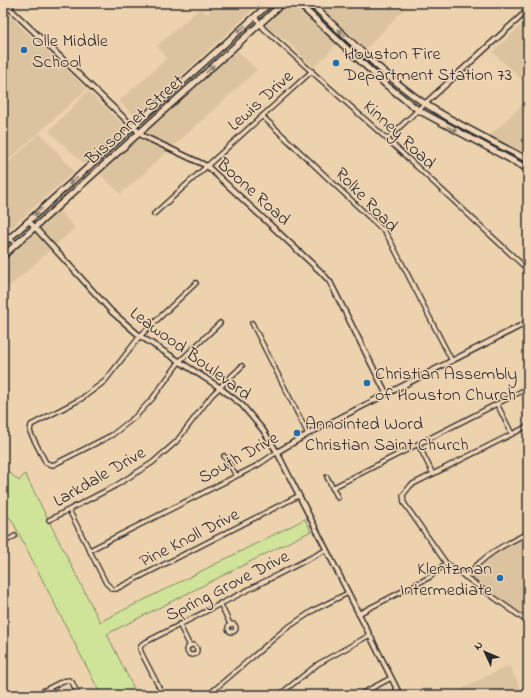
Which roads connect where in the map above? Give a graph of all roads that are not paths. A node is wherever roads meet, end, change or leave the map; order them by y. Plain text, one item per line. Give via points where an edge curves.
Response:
1 (4, 3) edge
2 (14, 3) edge
3 (270, 3) edge
4 (283, 3) edge
5 (298, 3) edge
6 (310, 3) edge
7 (9, 8) junction
8 (528, 10) edge
9 (255, 17) junction
10 (260, 24) junction
11 (353, 42) junction
12 (226, 43) junction
13 (232, 50) junction
14 (348, 50) junction
15 (312, 71) junction
16 (425, 104) junction
17 (418, 110) junction
18 (262, 116) junction
19 (133, 127) junction
20 (140, 133) junction
21 (387, 139) junction
22 (511, 151) junction
23 (508, 158) junction
24 (528, 160) edge
25 (207, 166) junction
26 (528, 169) edge
27 (154, 214) dead end
28 (29, 221) junction
29 (34, 227) junction
30 (3, 231) edge
31 (10, 238) junction
32 (3, 244) edge
33 (16, 244) junction
34 (3, 256) edge
35 (528, 270) edge
36 (196, 283) dead end
37 (528, 322) edge
38 (220, 323) dead end
39 (252, 323) dead end
40 (140, 336) junction
41 (180, 361) junction
42 (452, 361) junction
43 (242, 366) dead end
44 (219, 387) junction
45 (528, 388) edge
46 (386, 393) junction
47 (497, 404) junction
48 (528, 426) edge
49 (308, 434) junction
50 (512, 434) junction
51 (418, 444) junction
52 (277, 452) junction
53 (224, 456) dead end
54 (433, 474) junction
55 (236, 475) junction
56 (327, 477) dead end
57 (332, 488) junction
58 (298, 496) junction
59 (338, 498) dead end
60 (69, 510) junction
61 (49, 520) dead end
62 (528, 533) edge
63 (15, 536) dead end
64 (3, 542) edge
65 (90, 550) junction
66 (326, 550) junction
67 (446, 563) junction
68 (465, 577) junction
69 (348, 593) junction
70 (220, 604) junction
71 (358, 614) junction
72 (528, 622) edge
73 (180, 624) junction
74 (230, 624) dead end
75 (370, 635) junction
76 (190, 646) dead end
77 (391, 678) junction
78 (35, 695) edge
79 (78, 695) edge
80 (163, 695) edge
81 (208, 695) edge
82 (279, 695) edge
83 (359, 695) edge
84 (400, 695) edge

1 - 7 street, Boone Road
2 - 7 street
3 - 9 main road, Bissonnet Street
4 - 10 main road, Bissonnet Street
5 - 14 main road
11 -> 6 main road
7 - 19 street, Boone Road
8 - 16 street
9 - 10 street, Kinney Road
9 -> 12 main road, Bissonnet Street
10 - 13 main road, Bissonnet Street
10 - 15 street, Kinney Road
11 - 14 main road
11 - 16 main road via 395,81
12 - 13 main road
12 - 19 main road, Bissonnet Street
20 -> 13 main road, Bissonnet Street
14 - 17 main road
15 - 18 street, Lewis Drive
15 - 21 street, Kinney Road
16 - 17 street
16 - 22 main road
17 - 21 street
17 -> 23 main road
18 - 25 street, Lewis Drive
18 - 42 street, Rolke Road via 384,232
19 - 20 street, Boone Road
19 -> 28 main road, Bissonnet Street
20 - 25 street, Boone Road via 172,151
20 - 29 main road, Bissonnet Street
21 - 35 street, Kinney Road
22 - 23 main road
22 - 24 main road
23 - 26 main road
25 - 27 street, Lewis Drive
25 - 46 street, Boone Road via 330,282
28 - 29 street, Leawood Boulevard
28 - 31 main road, Bissonnet Street
29 - 33 main road, Bissonnet Street
29 - 40 street, Leawood Boulevard via 112,312
30 - 31 street
31 - 32 main road, Bissonnet Street
31 - 33 street
33 - 34 main road, Bissonnet Street
36 - 40 street
37 - 42 street, South Drive
38 - 41 street
39 - 49 street
40 - 41 street, Leawood Boulevard
40 - 41 street via 105,381 81,399 31,425 30,432 46,463 53,465 112,435 152,399
41 - 44 street, Leawood Boulevard
42 - 46 street, South Drive
43 - 44 street, Larkdale Drive
44 - 52 street, Leawood Boulevard via 242,405
44 - 60 street, Larkdale Drive via 176,442 152,464
45 - 47 street
46 - 49 street, South Drive
47 - 50 street
47 - 51 street
48 - 50 street
49 - 52 street, South Drive
50 - 54 street
51 - 54 street
51 - 57 street
52 - 55 street, South Drive via 258,465
52 - 58 street, Leawood Boulevard
53 - 55 street
54 - 67 street via 404,491 404,504
55 - 65 street, South Drive
56 - 57 street
57 - 59 street
58 - 65 street, Pine Knoll Drive via 116,589 108,586
58 - 66 street, Leawood Boulevard
60 - 61 street, Larkdale Drive
60 - 65 street, Pine Knoll Drive
62 - 68 street via 489,553
63 - 64 street
66 - 69 street, Leawood Boulevard
66 - 70 street, Spring Grove Drive
67 - 68 street
67 - 71 street via 430,577
68 - 72 street
69 - 71 street, Leawood Boulevard
69 - 81 street via 314,610 284,630
70 - 73 street, Spring Grove Drive
70 - 74 street
71 - 75 street, Leawood Boulevard
73 - 76 street
73 - 80 street, Spring Grove Drive via 145,641 141,646
75 - 77 street, Leawood Boulevard
75 - 82 street via 318,664
77 - 83 street
77 - 84 street, Leawood Boulevard
78 - 79 street via 69,680

